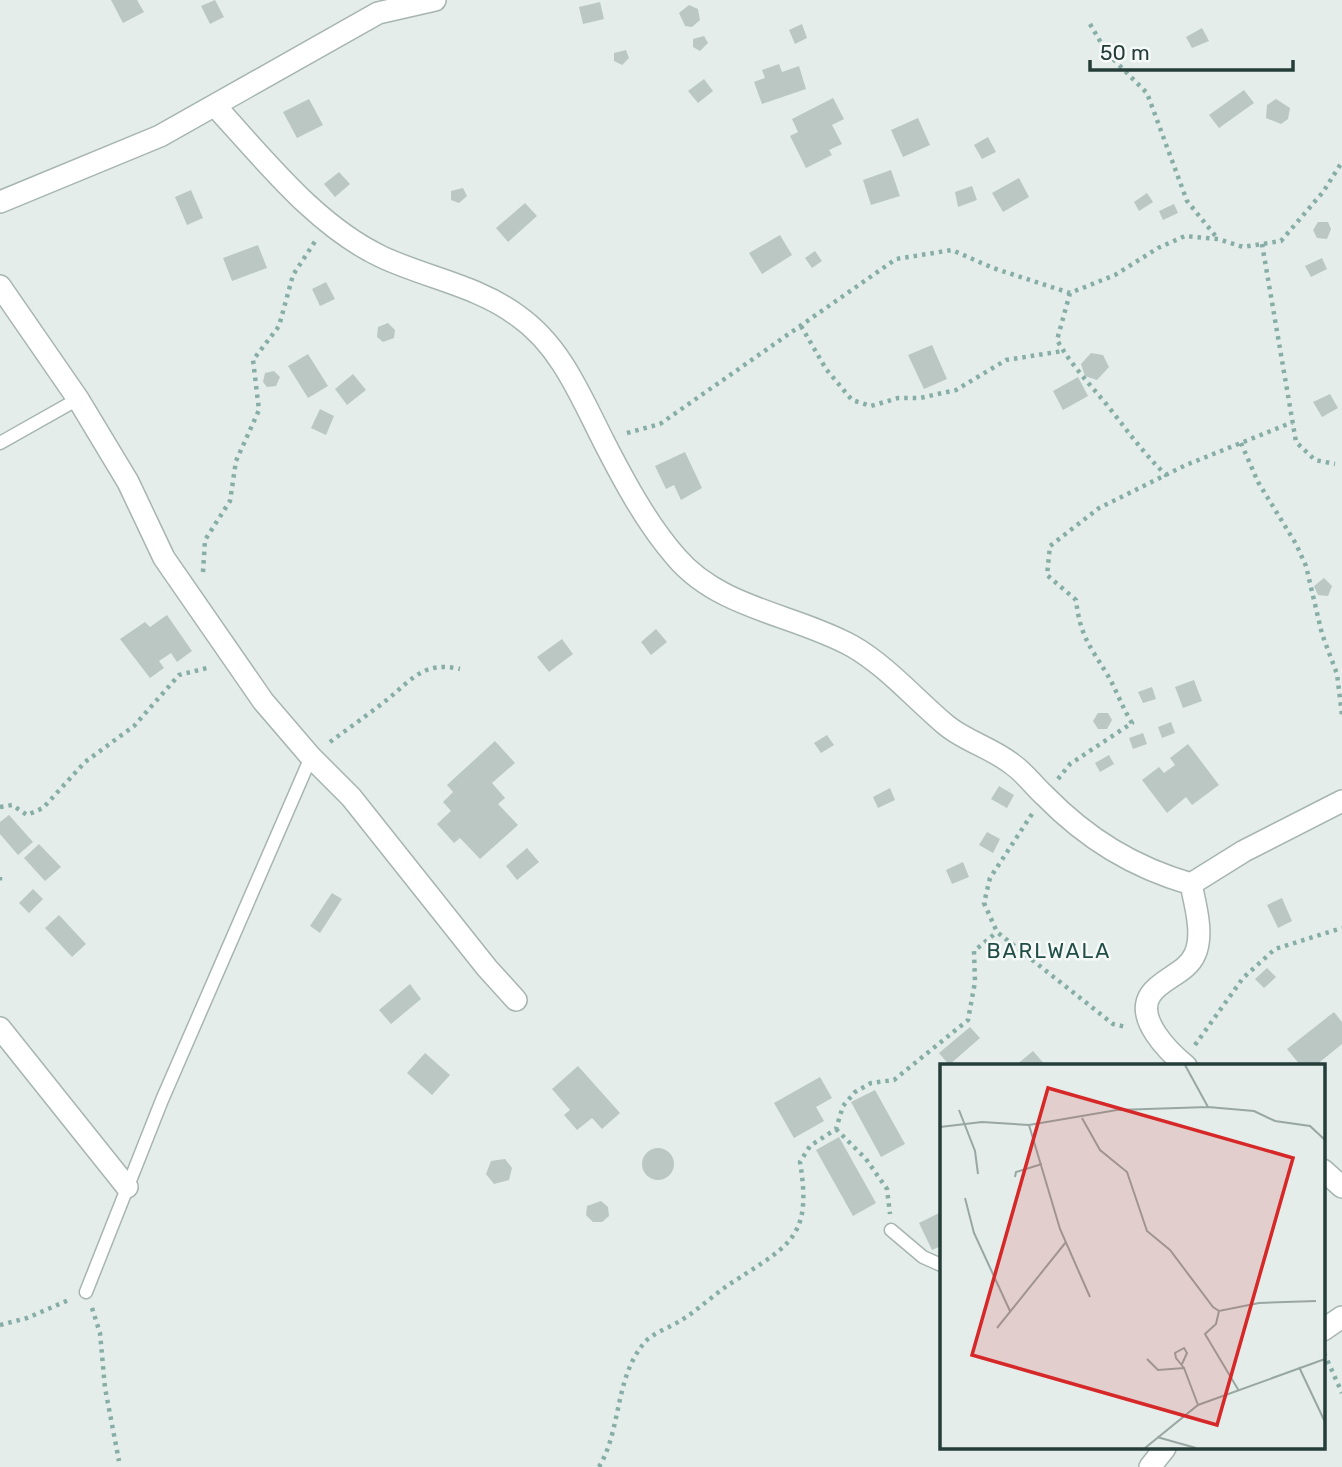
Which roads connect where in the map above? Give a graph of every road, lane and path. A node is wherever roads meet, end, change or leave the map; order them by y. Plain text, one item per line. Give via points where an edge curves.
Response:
1 (435, 0) edge
2 (1090, 24) dead end
3 (216, 107) junction
4 (1342, 162) edge
5 (0, 202) edge
6 (329, 222) junction
7 (1218, 239) junction
8 (1262, 244) junction
9 (0, 286) edge
10 (1070, 293) junction
11 (801, 326) junction
12 (1063, 351) junction
13 (78, 399) junction
14 (1293, 422) junction
15 (0, 443) edge
16 (1241, 443) junction
17 (605, 444) junction
18 (1335, 464) dead end
19 (1167, 476) junction
20 (194, 601) junction
21 (235, 661) junction
22 (460, 669) dead end
23 (1342, 715) edge
24 (311, 757) junction
25 (1045, 796) junction
26 (1342, 801) edge
27 (0, 807) edge
28 (0, 877) edge
29 (0, 884) edge
30 (1191, 884) junction
31 (1342, 928) edge
32 (997, 932) junction
33 (516, 1000) dead end
34 (0, 1028) edge
35 (1157, 1036) junction
36 (1184, 1064) edge
37 (1186, 1064) edge
38 (836, 1129) junction
39 (1324, 1171) edge
40 (127, 1187) junction
41 (1342, 1187) edge
42 (891, 1230) joint
43 (940, 1264) edge
44 (86, 1292) junction
45 (1342, 1317) edge
46 (0, 1325) edge
47 (1324, 1328) edge
48 (1324, 1351) edge
49 (1342, 1392) edge
50 (1163, 1450) edge
51 (119, 1461) dead end
52 (599, 1467) edge
53 (1150, 1467) edge

1 - 3 street via 378,13
2 - 7 path via 1107,53 1147,93 1187,201
3 - 5 street via 160,136
3 - 6 street
4 - 8 path via 1281,241
6 - 17 street via 383,258 454,283 519,316 560,358
6 - 20 path via 293,275 279,326 253,360 259,410 236,461 230,501 205,540 202,590
7 - 8 path via 1243,247
7 - 10 path via 1185,236 1115,275
8 - 14 path
9 - 13 street
10 - 11 path via 952,250 896,259
10 - 12 path via 1057,340
11 - 12 path via 852,400 871,406 956,390 1006,360
11 - 17 path via 660,425
12 - 19 path via 1139,450
13 - 15 lane
13 - 20 street via 128,482 164,558
14 - 16 path
14 - 18 path via 1296,442 1314,460
16 - 19 path
16 - 23 path via 1306,566 1337,674
17 - 25 street via 676,558 707,584 731,598 853,646 949,728 1023,772
19 - 25 path via 1099,508 1049,546 1047,576 1076,600 1079,629 1132,723 1070,764
20 - 21 street
21 - 24 street
21 - 27 path via 179,675 134,726 85,762 43,808 27,815 12,806
22 - 24 path via 442,665 410,677
24 - 33 street via 351,796
24 - 40 lane
25 - 30 street via 1116,854 1150,872
25 - 32 path via 990,878 984,903
26 - 30 street
28 - 29 path
30 - 35 street via 1197,924 1195,954 1151,993 1146,1006
31 - 37 path via 1275,949 1243,978 1209,1021
32 - 35 path via 1113,1024
32 - 38 path via 974,951 975,982 968,1020 894,1080 871,1083 855,1092 843,1106
34 - 40 street
35 - 36 street
38 - 42 path via 887,1189
38 - 52 path via 810,1146 800,1162 801,1216 789,1242 771,1260 645,1340 627,1368 607,1452
39 - 41 street
40 - 44 lane
42 - 43 lane
44 - 46 path
44 - 51 path via 100,1333
45 - 47 street
48 - 49 path
50 - 53 street

